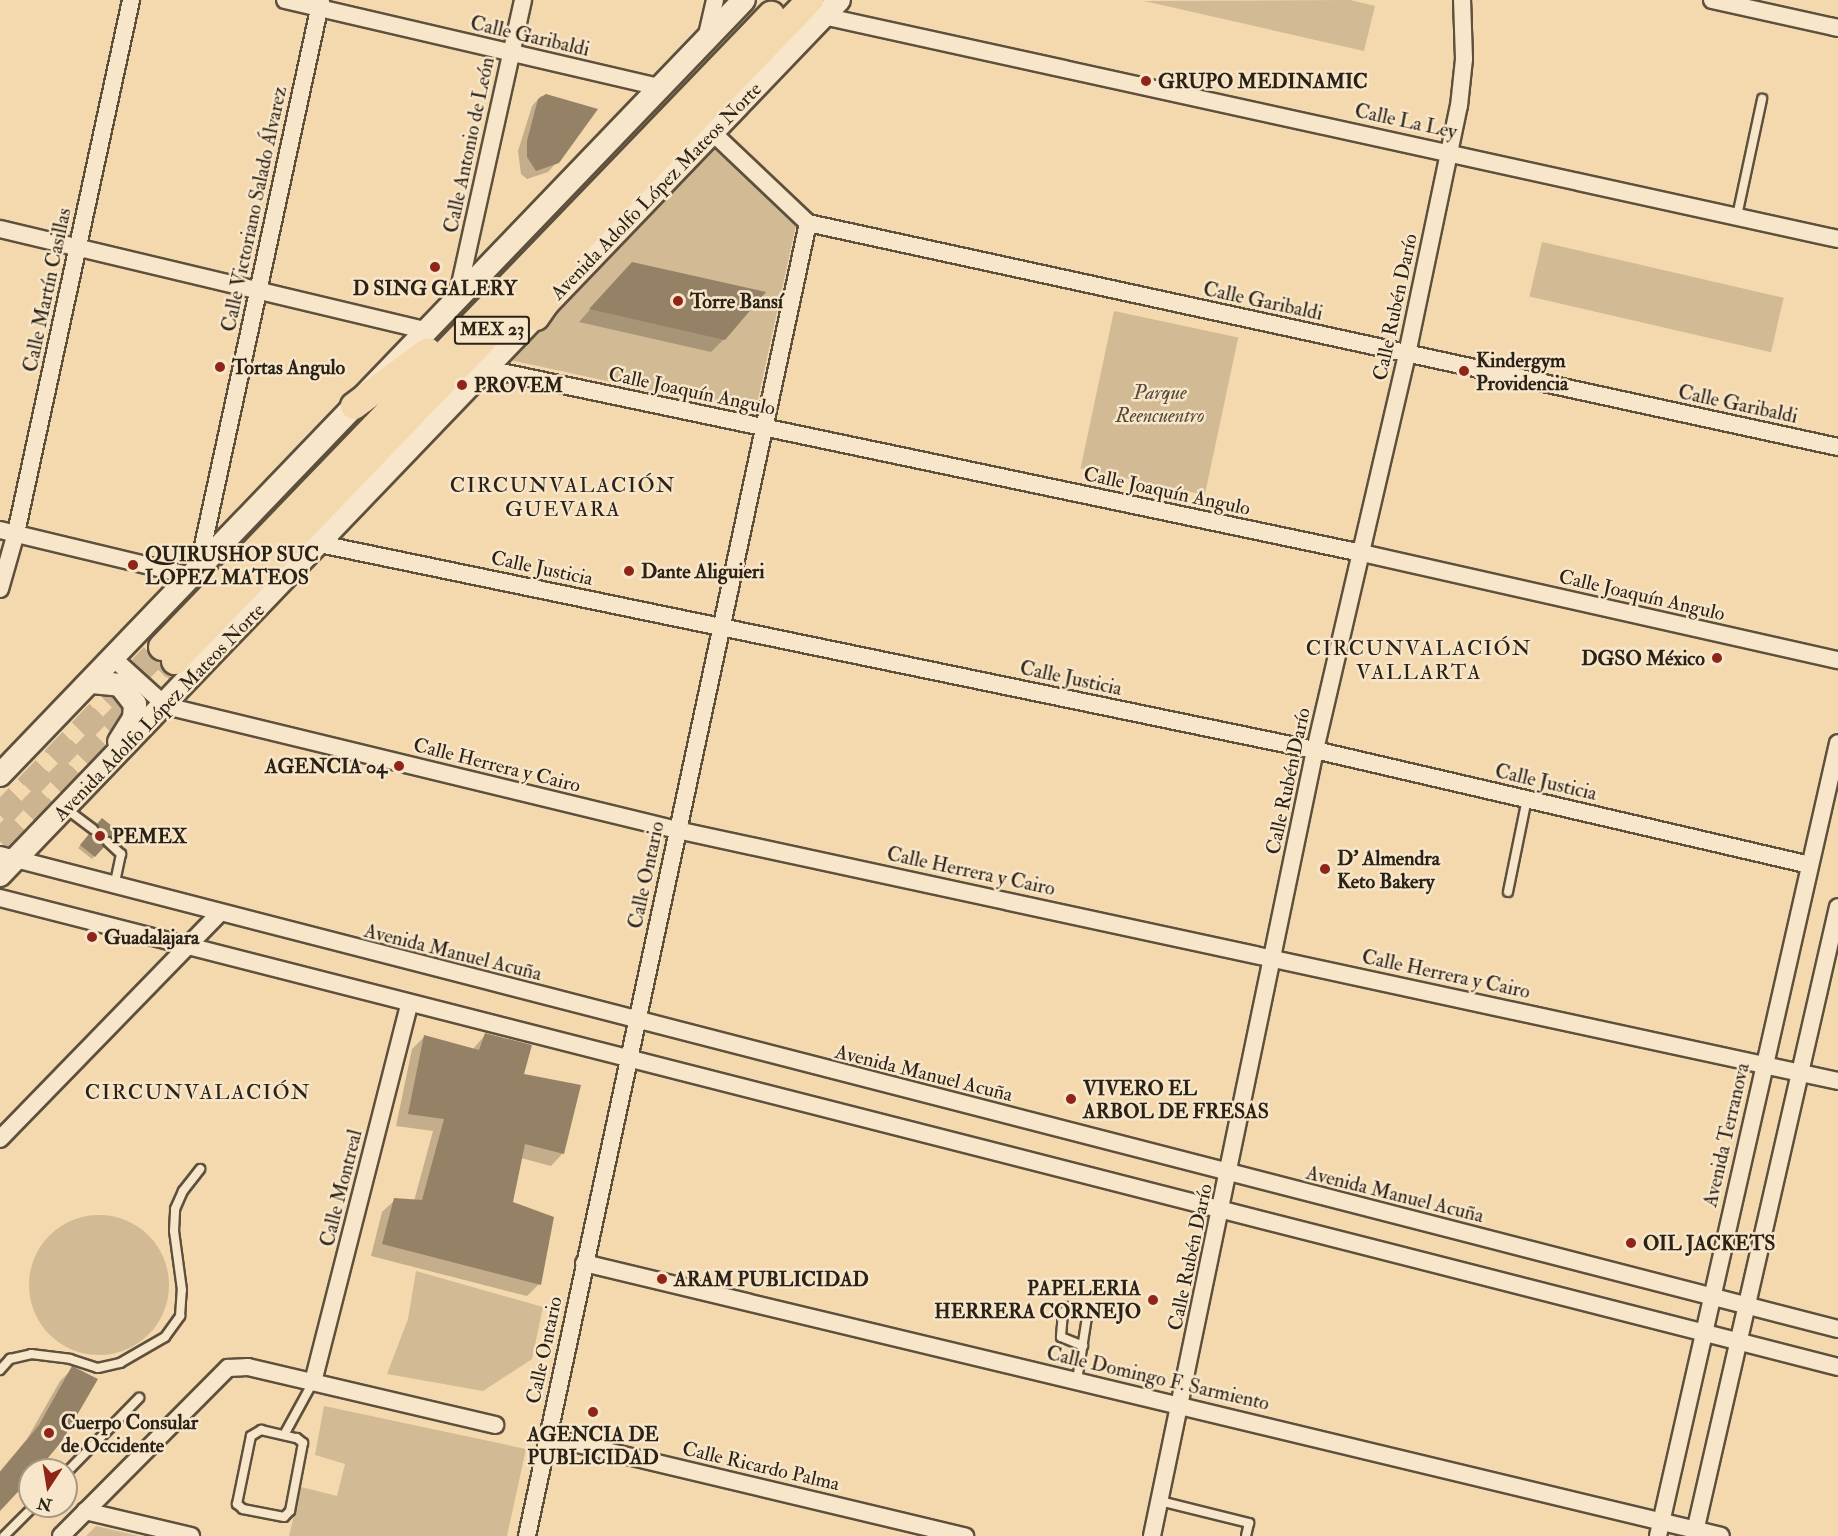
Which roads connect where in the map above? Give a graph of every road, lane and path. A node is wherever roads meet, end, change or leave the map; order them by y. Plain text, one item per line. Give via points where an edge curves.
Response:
1 (131, 0) edge
2 (285, 0) edge
3 (523, 0) edge
4 (715, 0) edge
5 (744, 0) edge
6 (786, 0) edge
7 (839, 0) edge
8 (1462, 0) edge
9 (1712, 0) edge
10 (321, 4) edge
11 (817, 8) edge
12 (1838, 28) edge
13 (706, 39) junction
14 (511, 54) junction
15 (660, 87) junction
16 (1762, 99) dead end
17 (712, 132) junction
18 (1450, 152) junction
19 (610, 208) junction
20 (1737, 216) junction
21 (808, 223) junction
22 (0, 229) edge
23 (1838, 239) edge
24 (78, 247) junction
25 (258, 290) junction
26 (457, 300) junction
27 (484, 310) junction
28 (536, 317) junction
29 (425, 330) junction
30 (1407, 354) junction
31 (487, 369) junction
32 (354, 406) junction
33 (764, 428) junction
34 (1838, 447) edge
35 (8, 531) edge
36 (320, 544) junction
37 (1362, 553) junction
38 (194, 572) junction
39 (0, 589) edge
40 (721, 627) junction
41 (114, 659) junction
42 (1838, 660) edge
43 (92, 682) junction
44 (166, 706) junction
45 (1838, 743) edge
46 (1315, 750) junction
47 (104, 769) junction
48 (0, 775) edge
49 (1527, 799) junction
50 (65, 808) junction
51 (93, 829) dead end
52 (677, 830) junction
53 (108, 842) dead end
54 (5, 864) edge
55 (1810, 865) junction
56 (114, 887) junction
57 (1508, 892) dead end
58 (0, 898) edge
59 (1838, 907) edge
60 (219, 914) junction
61 (188, 947) junction
62 (1273, 958) junction
63 (409, 1004) junction
64 (636, 1020) junction
65 (627, 1060) junction
66 (1764, 1065) junction
67 (1800, 1073) junction
68 (1838, 1081) edge
69 (0, 1139) edge
70 (200, 1169) dead end
71 (1230, 1174) junction
72 (1221, 1212) junction
73 (584, 1263) junction
74 (1711, 1296) junction
75 (1747, 1305) junction
76 (1838, 1329) edge
77 (1702, 1332) junction
78 (1738, 1341) junction
79 (1083, 1346) junction
80 (1838, 1367) edge
81 (0, 1370) edge
82 (1077, 1380) junction
83 (313, 1382) junction
84 (139, 1398) dead end
85 (1180, 1405) junction
86 (495, 1425) dead end
87 (284, 1435) junction
88 (548, 1437) junction
89 (78, 1461) edge
90 (1160, 1501) junction
91 (85, 1510) junction
92 (22, 1518) edge
93 (1659, 1529) edge
94 (1695, 1533) edge
95 (4, 1536) edge
96 (61, 1536) edge
97 (191, 1536) edge
98 (526, 1536) edge
99 (965, 1536) edge
100 (1152, 1536) edge
101 (1246, 1536) edge
102 (1721, 1536) edge

1 - 24 street, Calle Martín Casillas
2 - 10 street, Calle Garibaldi
3 - 14 street, Calle Antonio de León
4 - 13 street
5 - 13 main road
6 - 27 main road, Avenida Adolfo López Mateos Norte / MEX 23
7 - 11 main road, Avenida Adolfo López Mateos Norte
8 - 18 street, Calle Rubén Darío via 1464,59
9 - 12 street
10 - 14 street, Calle Garibaldi
10 - 25 street, Calle Victoriano Salado Álvarez
11 - 17 main road, Avenida Adolfo López Mateos Norte
11 - 18 street, Calle La Ley
11 - 19 main road, Avenida Adolfo López Mateos Norte / MEX 23
13 - 15 main road
14 - 15 street, Calle Garibaldi
14 - 26 street, Calle Antonio de León
15 - 26 main road
16 - 20 lane
17 - 21 street
17 - 28 main road, Avenida Adolfo López Mateos Norte
18 - 20 street, Calle La Ley
18 - 30 street, Calle Rubén Darío
19 - 27 main road, Avenida Adolfo López Mateos Norte / MEX 23 via 168,654
19 - 28 main road
20 - 23 street, Calle La Ley
21 - 30 street, Calle Garibaldi
21 - 33 street, Calle Ontario
22 - 24 street
24 - 25 street
24 - 35 street, Calle Martín Casillas
25 - 29 street
25 - 38 street, Calle Victoriano Salado Álvarez
26 - 29 main road
27 - 32 main road
28 - 31 main road, Avenida Adolfo López Mateos Norte
29 - 32 main road
30 - 34 street, Calle Garibaldi
30 - 37 street, Calle Rubén Darío
31 - 33 street, Calle Joaquín Angulo
31 - 36 main road, Avenida Adolfo López Mateos Norte
32 - 38 main road
33 - 37 street, Calle Joaquín Angulo
33 - 40 street, Calle Ontario
35 - 38 street
35 - 39 street, Calle Martín Casillas
36 - 40 street, Calle Justicia
36 - 44 main road, Avenida Adolfo López Mateos Norte
37 - 42 street, Calle Joaquín Angulo
37 - 46 street, Calle Rubén Darío
38 - 41 main road
40 - 46 street, Calle Justicia
40 - 52 street, Calle Ontario
41 - 43 main road
41 - 44 street, Calle Herrera y Cairo
43 - 47 main road via 120,685 135,704 128,730 110,753
43 - 48 main road
44 - 47 main road, Avenida Adolfo López Mateos Norte
44 - 52 street, Calle Herrera y Cairo
45 - 55 street, Avenida Terranova
46 - 49 street, Calle Justicia
46 - 62 street, Calle Rubén Darío
47 - 50 main road, Avenida Adolfo López Mateos Norte
49 - 55 street, Calle Justicia
49 - 57 lane
50 - 51 lane
50 - 54 main road, Avenida Adolfo López Mateos Norte
52 - 62 street, Calle Herrera y Cairo
52 - 64 street, Calle Ontario
53 - 56 lane via 121,854
54 - 56 street, Avenida Manuel Acuña
55 - 66 street, Avenida Terranova
56 - 60 street, Avenida Manuel Acuña
58 - 61 street
59 - 67 street
60 - 61 street
60 - 64 street, Avenida Manuel Acuña
61 - 63 street
61 - 69 street
62 - 66 street, Calle Herrera y Cairo
62 - 71 street, Calle Rubén Darío
63 - 65 street
63 - 83 street, Calle Montreal
64 - 65 street, Calle Ontario
64 - 71 street, Avenida Manuel Acuña
65 - 72 street
65 - 73 street, Calle Ontario
66 - 67 street, Calle Herrera y Cairo
66 - 74 street, Avenida Terranova
67 - 68 street, Calle Herrera y Cairo
67 - 75 street
70 - 81 lane via 175,1209 182,1290 180,1316 165,1337 120,1363 98,1368 70,1359 31,1354 10,1359
71 - 72 street, Calle Rubén Darío
71 - 74 street, Avenida Manuel Acuña
72 - 77 street
72 - 85 street, Calle Rubén Darío
73 - 82 street, Calle Domingo F. Sarmiento
73 - 88 street, Calle Ontario
74 - 75 street, Avenida Manuel Acuña
74 - 77 street, Avenida Terranova
75 - 76 street, Avenida Manuel Acuña
75 - 78 street
77 - 78 street
77 - 93 street, Avenida Terranova
78 - 80 street
78 - 94 street
79 - 79 lane via 1087,1313 1068,1307 1063,1313 1061,1337
79 - 82 lane
82 - 85 street, Calle Domingo F. Sarmiento
83 - 86 street
83 - 87 lane
83 - 91 street via 248,1368 228,1368
84 - 89 lane
85 - 90 street, Calle Rubén Darío
85 - 93 street, Calle Domingo F. Sarmiento
87 - 87 lane via 253,1432 237,1500 240,1507 280,1517 288,1515 303,1448 301,1440
88 - 98 street, Calle Ontario
88 - 99 street, Calle Ricardo Palma
90 - 100 street, Calle Rubén Darío
90 - 101 lane via 1249,1523
91 - 96 street
91 - 97 street
92 - 95 lane
93 - 94 street, Calle Domingo F. Sarmiento
94 - 102 street, Calle Domingo F. Sarmiento

